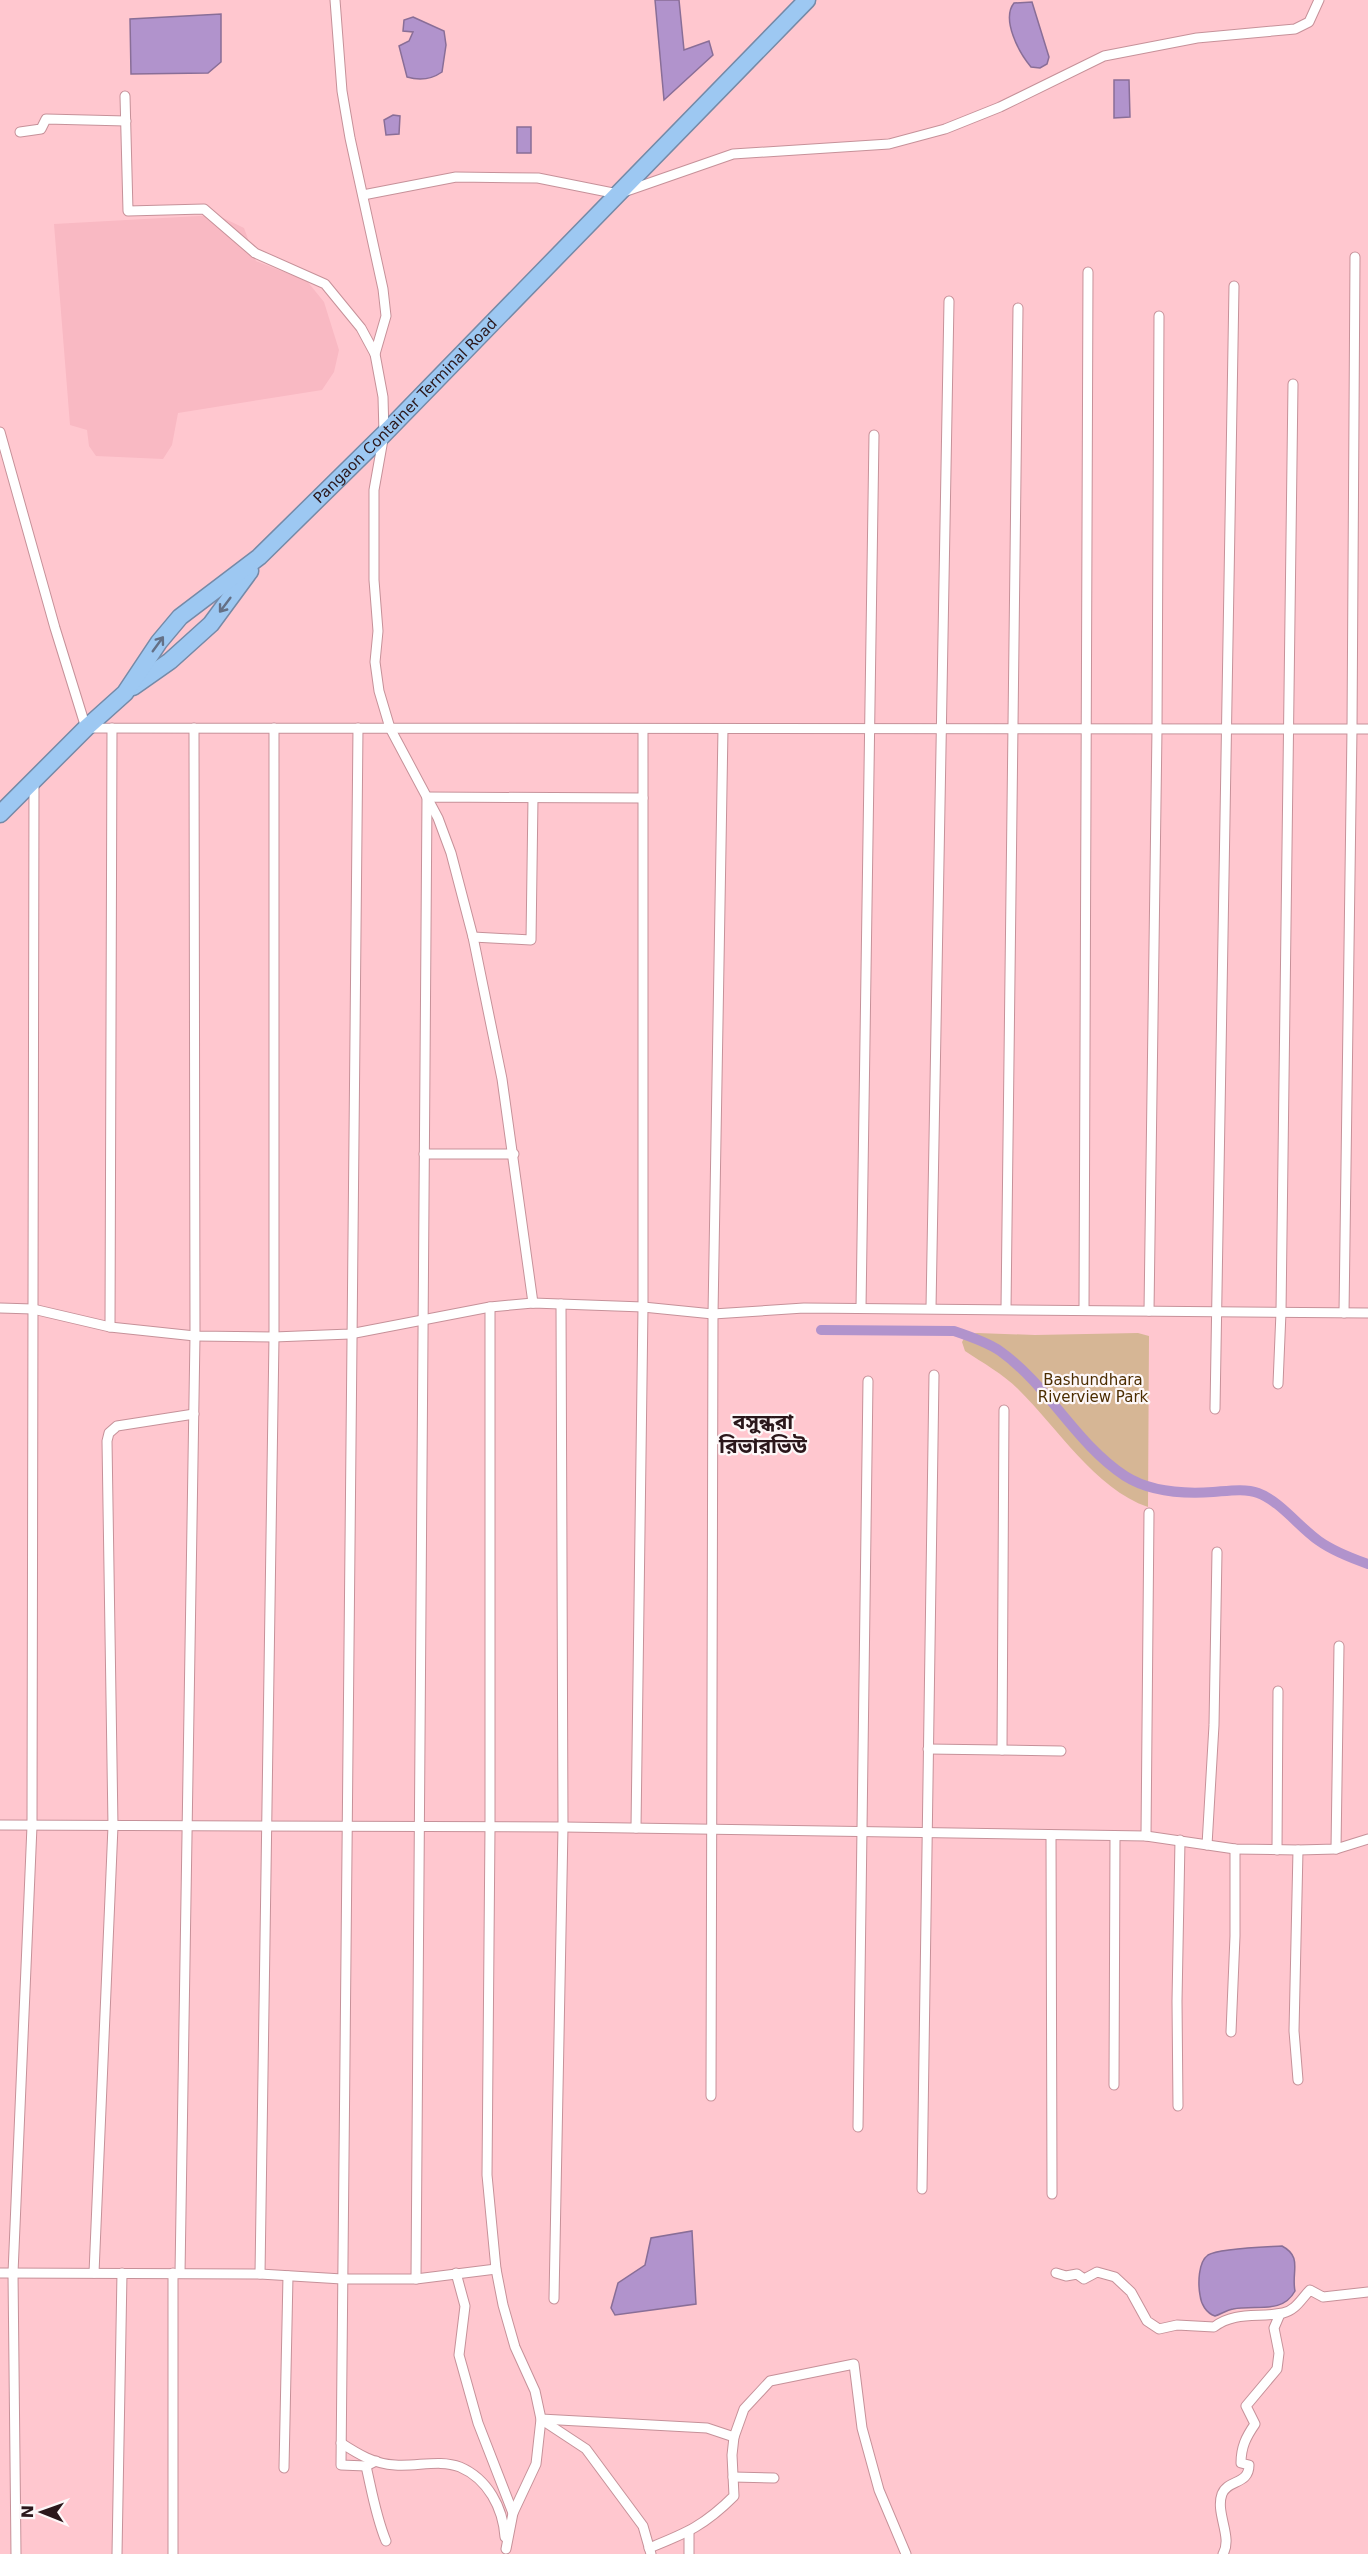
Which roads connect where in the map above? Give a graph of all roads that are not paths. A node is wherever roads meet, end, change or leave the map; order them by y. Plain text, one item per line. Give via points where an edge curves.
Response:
1 (336, 0) edge
2 (807, 0) edge
3 (1319, 0) edge
4 (125, 96) dead end
5 (126, 121) junction
6 (20, 132) dead end
7 (618, 194) junction
8 (363, 195) junction
9 (1355, 257) dead end
10 (1088, 273) dead end
11 (1234, 286) dead end
12 (949, 301) dead end
13 (1018, 308) dead end
14 (1159, 316) dead end
15 (375, 354) junction
16 (1293, 384) dead end
17 (0, 432) edge
18 (384, 434) junction
19 (874, 435) dead end
20 (259, 557) junction
21 (125, 693) junction
22 (86, 728) junction
23 (112, 728) junction
24 (194, 728) junction
25 (274, 728) junction
26 (358, 728) junction
27 (390, 728) junction
28 (643, 729) junction
29 (723, 729) junction
30 (870, 729) junction
31 (943, 729) junction
32 (1013, 729) junction
33 (1086, 729) junction
34 (1157, 729) junction
35 (1226, 729) junction
36 (1289, 729) junction
37 (1352, 729) junction
38 (1368, 729) edge
39 (34, 782) junction
40 (427, 797) junction
41 (533, 798) junction
42 (643, 798) junction
43 (0, 814) edge
44 (473, 937) junction
45 (424, 1154) junction
46 (514, 1154) junction
47 (533, 1303) junction
48 (561, 1304) junction
49 (490, 1307) junction
50 (643, 1307) junction
51 (0, 1308) edge
52 (861, 1308) junction
53 (931, 1308) junction
54 (1006, 1309) junction
55 (33, 1310) junction
56 (1084, 1310) junction
57 (1149, 1311) junction
58 (1216, 1312) junction
59 (1281, 1312) junction
60 (1344, 1312) junction
61 (1368, 1313) edge
62 (713, 1314) junction
63 (422, 1319) junction
64 (110, 1327) junction
65 (350, 1334) junction
66 (195, 1336) junction
67 (274, 1337) junction
68 (934, 1375) dead end
69 (868, 1381) dead end
70 (1278, 1384) dead end
71 (1215, 1409) dead end
72 (1004, 1410) dead end
73 (194, 1414) junction
74 (1149, 1513) dead end
75 (1217, 1552) dead end
76 (1339, 1646) dead end
77 (1278, 1691) dead end
78 (928, 1749) junction
79 (1002, 1750) junction
80 (1060, 1751) dead end
81 (0, 1826) edge
82 (32, 1826) junction
83 (113, 1826) junction
84 (189, 1826) junction
85 (267, 1826) junction
86 (349, 1827) junction
87 (420, 1827) junction
88 (490, 1827) junction
89 (563, 1827) junction
90 (636, 1828) junction
91 (710, 1829) junction
92 (862, 1832) junction
93 (927, 1833) junction
94 (1051, 1834) junction
95 (1115, 1836) junction
96 (1146, 1836) junction
97 (1368, 1839) edge
98 (1180, 1840) junction
99 (1207, 1845) junction
100 (1235, 1849) junction
101 (1336, 1849) junction
102 (1277, 1850) junction
103 (1298, 1850) junction
104 (1231, 2032) dead end
105 (1298, 2080) dead end
106 (1114, 2085) dead end
107 (711, 2096) dead end
108 (1179, 2106) dead end
109 (858, 2127) dead end
110 (922, 2188) dead end
111 (1052, 2194) dead end
112 (496, 2269) junction
113 (0, 2272) edge
114 (94, 2272) junction
115 (13, 2273) junction
116 (122, 2273) junction
117 (177, 2273) junction
118 (1056, 2273) dead end
119 (260, 2274) junction
120 (456, 2274) junction
121 (288, 2276) junction
122 (342, 2279) junction
123 (416, 2279) junction
124 (1368, 2292) edge
125 (554, 2300) dead end
126 (1280, 2314) junction
127 (541, 2420) junction
128 (734, 2438) junction
129 (341, 2443) junction
130 (376, 2461) junction
131 (366, 2466) junction
132 (284, 2468) dead end
133 (733, 2477) junction
134 (774, 2478) dead end
135 (513, 2513) junction
136 (689, 2532) junction
137 (386, 2541) dead end
138 (650, 2551) edge
139 (507, 2552) edge
140 (16, 2554) edge
141 (117, 2554) edge
142 (173, 2554) edge
143 (689, 2554) edge
144 (906, 2554) edge
145 (1223, 2554) edge

1 - 8 street via 342,91
2 - 7 highway, Pangaon Container Terminal Road
3 - 7 street via 1309,22 1296,29 1197,38 1104,56 945,129 889,144 733,153
4 - 5 street
5 - 6 street via 46,119 41,129
5 - 15 street via 128,211 204,209 255,253 326,284 361,328
7 - 8 street via 538,178 456,177
7 - 18 highway, Pangaon Container Terminal Road
8 - 15 street via 386,316
9 - 37 street
10 - 33 street
11 - 35 street
12 - 31 street
13 - 32 street
14 - 34 street
15 - 18 street via 383,397
16 - 36 street
17 - 22 street
18 - 20 highway, Pangaon Container Terminal Road
18 - 27 street via 374,490 378,631 375,662
19 - 30 street
20 -> 21 highway via 211,624 170,661
21 -> 20 highway, Pangaon Container Terminal Road via 180,617
21 - 22 highway, Pangaon Container Terminal Road
22 - 23 street
22 - 39 highway, Pangaon Container Terminal Road
23 - 24 street
23 - 64 street
24 - 25 street
24 - 66 street
25 - 26 street
25 - 67 street
26 - 27 street
26 - 65 street
27 - 28 street
27 - 40 street
28 - 29 street
28 - 42 street
29 - 30 street
29 - 62 street
30 - 31 street
30 - 52 street
31 - 32 street
31 - 53 street
32 - 33 street
32 - 54 street
33 - 34 street
33 - 56 street
34 - 35 street
34 - 57 street
35 - 36 street
35 - 58 street
36 - 37 street
36 - 59 street
37 - 38 street
37 - 60 street
39 - 43 highway, Pangaon Container Terminal Road
39 - 55 street
40 - 41 street
40 - 44 street via 451,853
40 - 45 street
41 - 42 street
41 - 44 street via 531,940
42 - 50 street
44 - 46 street
45 - 46 street
45 - 63 street
46 - 47 street
47 - 48 street
47 - 49 street
48 - 50 street
48 - 89 street
49 - 63 street
49 - 88 street
50 - 62 street
50 - 90 street
51 - 55 street
52 - 53 street
52 - 62 street
53 - 54 street
54 - 56 street
55 - 64 street
55 - 82 street
56 - 57 street
57 - 58 street
58 - 59 street
58 - 71 street
59 - 60 street
59 - 70 street
60 - 61 street
62 - 91 street
63 - 65 street
63 - 87 street
64 - 66 street
65 - 67 street
65 - 86 street
66 - 67 street
66 - 73 street
67 - 85 street
68 - 78 street
69 - 92 street
72 - 79 street
73 - 83 street via 117,1426 109,1433
73 - 84 street
74 - 96 street
75 - 99 street
76 - 101 street
77 - 102 street
78 - 79 street
78 - 93 street
79 - 80 street
81 - 82 street
82 - 83 street
82 - 115 street
83 - 84 street
83 - 114 street
84 - 85 street
84 - 117 street
85 - 86 street
85 - 119 street
86 - 87 street
86 - 122 street
87 - 88 street
87 - 123 street
88 - 89 street
88 - 112 street via 487,2175
89 - 90 street
89 - 125 street
90 - 91 street
91 - 92 street
91 - 107 street
92 - 93 street
92 - 109 street
93 - 94 street
93 - 110 street
94 - 95 street
94 - 111 street
95 - 96 street
95 - 106 street
96 - 98 street
97 - 101 street
98 - 99 street
98 - 108 street
99 - 100 street
100 - 102 street
100 - 104 street
101 - 103 street
102 - 103 street
103 - 105 street via 1294,2031
112 - 120 street
112 - 127 street via 515,2348 535,2391
113 - 115 street
114 - 115 street
114 - 116 street
115 - 140 street
116 - 117 street
116 - 141 street
117 - 119 street
117 - 142 street
118 - 126 street via 1077,2274 1084,2279 1096,2272 1115,2277 1131,2292 1147,2321 1159,2329 1177,2325 1214,2327 1240,2316
119 - 121 street
120 - 123 street
120 - 135 street via 465,2306 459,2355 478,2423
121 - 122 street
121 - 132 street
122 - 123 street
122 - 129 street
124 - 126 street via 1323,2296 1310,2290 1289,2312
126 - 145 street via 1274,2328 1276,2369 1246,2406 1255,2424 1241,2450 1241,2463 1249,2465 1249,2472 1222,2495 1221,2520 1227,2545
127 - 128 street via 707,2428
127 - 135 street via 536,2464
127 - 138 street via 586,2449 643,2526
128 - 133 street
128 - 144 street via 744,2409 770,2381 854,2364 862,2428 879,2490
129 - 130 street
129 - 131 street via 340,2465
130 - 131 street
130 - 139 street via 459,2467 490,2489 504,2522
131 - 137 street via 377,2506 376,2519
133 - 134 street
133 - 136 street via 734,2496 713,2517
135 - 139 street
136 - 138 street
136 - 143 street

